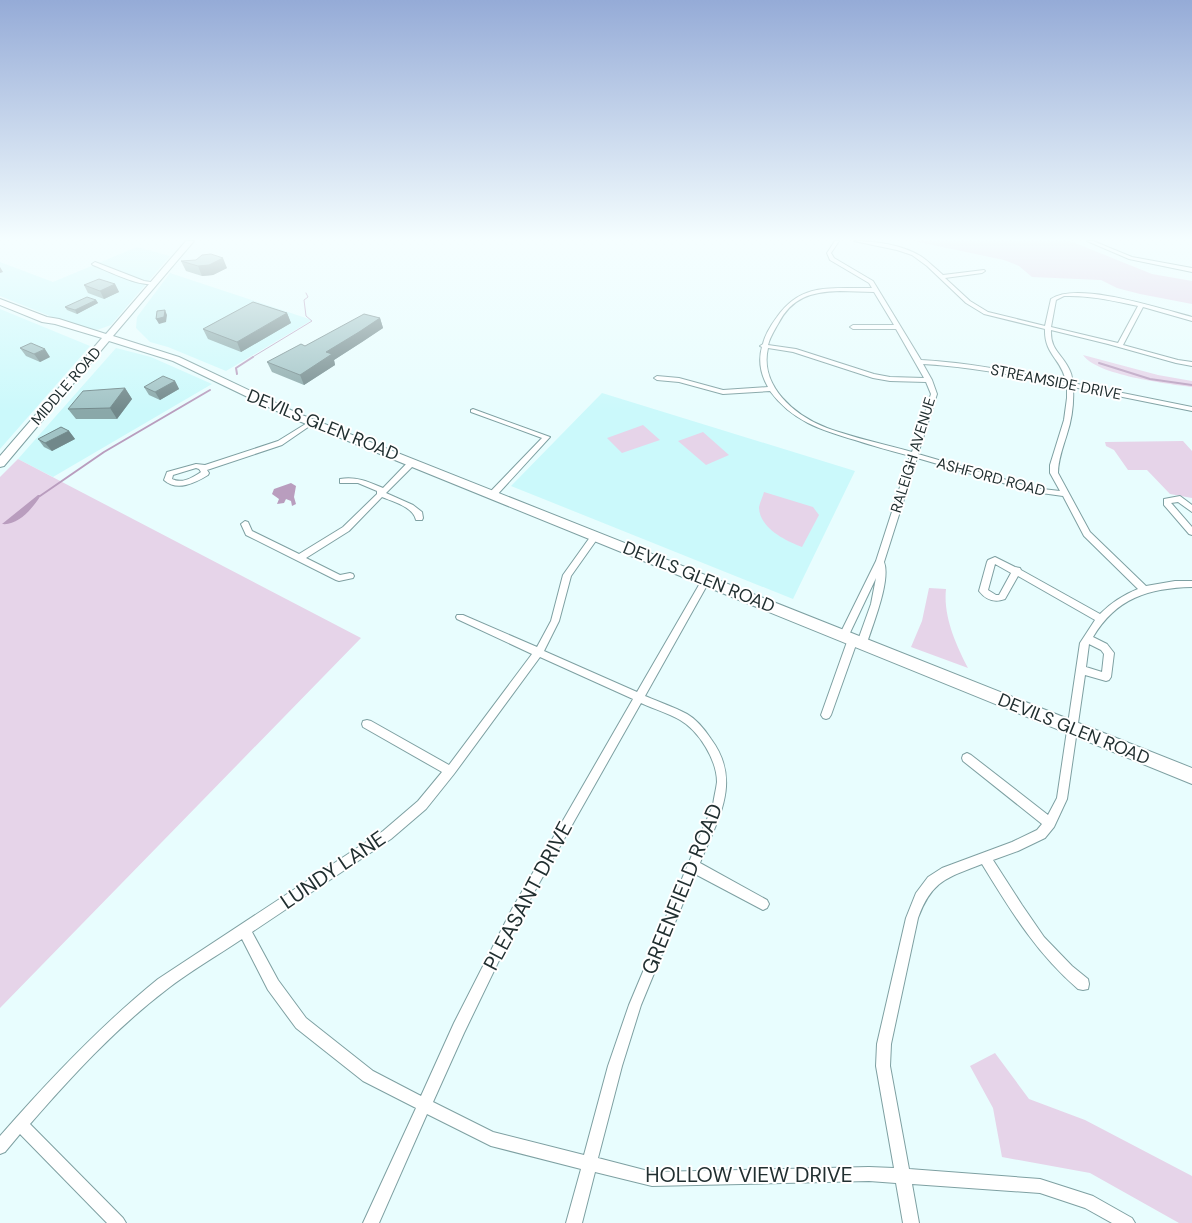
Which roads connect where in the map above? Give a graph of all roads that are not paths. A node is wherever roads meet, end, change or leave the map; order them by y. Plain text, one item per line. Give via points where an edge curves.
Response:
1 (141, 298) edge
2 (799, 298) edge
3 (881, 298) edge
4 (964, 298) edge
5 (1057, 298) edge
6 (1104, 298) edge
7 (0, 302) edge
8 (1141, 306) junction
9 (1192, 319) edge
10 (45, 320) junction
11 (120, 323) junction
12 (898, 326) junction
13 (853, 327) dead end
14 (1048, 329) junction
15 (87, 332) junction
16 (106, 340) junction
17 (763, 346) junction
18 (1119, 346) junction
19 (920, 362) junction
20 (1192, 364) edge
21 (657, 378) dead end
22 (929, 380) junction
23 (1070, 384) junction
24 (772, 389) junction
25 (1192, 409) edge
26 (473, 411) dead end
27 (312, 422) junction
28 (914, 455) junction
29 (0, 462) edge
30 (413, 462) junction
31 (204, 468) dead end
32 (343, 481) dead end
33 (382, 492) junction
34 (493, 494) junction
35 (1065, 494) junction
36 (1192, 509) edge
37 (1192, 514) edge
38 (1178, 516) junction
39 (419, 518) dead end
40 (245, 524) dead end
41 (1192, 532) edge
42 (596, 535) junction
43 (299, 558) junction
44 (880, 561) junction
45 (1017, 570) junction
46 (350, 576) dead end
47 (706, 580) junction
48 (1192, 584) edge
49 (1144, 590) junction
50 (460, 617) dead end
51 (1100, 618) junction
52 (853, 639) junction
53 (1088, 639) junction
54 (539, 652) junction
55 (1081, 670) junction
56 (640, 696) junction
57 (826, 715) dead end
58 (367, 724) dead end
59 (1073, 728) junction
60 (967, 758) dead end
61 (450, 771) junction
62 (1192, 776) edge
63 (1050, 823) junction
64 (985, 858) junction
65 (693, 866) junction
66 (763, 904) dead end
67 (244, 930) junction
68 (1084, 984) dead end
69 (424, 1106) junction
70 (20, 1124) junction
71 (0, 1147) edge
72 (588, 1164) junction
73 (903, 1175) junction
74 (118, 1223) edge
75 (371, 1223) edge
76 (574, 1223) edge
77 (912, 1223) edge
78 (1127, 1223) edge

1 - 11 main road, MIDDLE ROAD
2 - 17 street via 788,305 769,331
3 - 12 street, RALEIGH AVENUE
4 - 14 street via 978,310
5 - 14 street
6 - 8 street
7 - 10 main road, DEVILS GLEN ROAD
8 - 9 street
8 - 18 street
10 - 15 main road, DEVILS GLEN ROAD
10 - 16 main road, DEVILS GLEN ROAD via 65,332
11 - 15 main road
11 - 16 main road, MIDDLE ROAD
12 - 13 street
12 - 19 street, RALEIGH AVENUE
14 - 18 street
14 - 23 street via 1048,346 1068,371
15 - 16 main road, DEVILS GLEN ROAD
16 - 27 main road, DEVILS GLEN ROAD via 193,374 206,375
16 - 29 main road, MIDDLE ROAD
17 - 22 street via 794,350 873,376
17 - 24 street, ASHFORD ROAD via 763,362
18 - 20 street
19 - 22 street, RALEIGH AVENUE
19 - 23 street, STREAMSIDE DRIVE via 974,366
21 - 24 street via 679,380 723,392
22 - 28 street, RALEIGH AVENUE via 934,394
23 - 25 street, STREAMSIDE DRIVE
23 - 35 street via 1069,417 1054,465 1054,473
24 - 28 street, ASHFORD ROAD via 783,405 810,424
26 - 34 street via 547,437
27 - 30 main road, DEVILS GLEN ROAD
27 - 31 street via 280,443
28 - 35 street, ASHFORD ROAD via 1034,490
28 - 44 street, RALEIGH AVENUE
30 - 33 street
30 - 34 main road, DEVILS GLEN ROAD
32 - 33 street via 356,481
33 - 39 street via 410,507 419,514
33 - 43 street via 346,529
34 - 42 main road, DEVILS GLEN ROAD
35 - 49 street via 1087,534
36 - 38 street via 1183,500 1169,499 1168,505
37 - 38 street
38 - 41 street
40 - 43 street via 248,533
42 - 47 main road, DEVILS GLEN ROAD
42 - 54 street, LUNDY LANE via 567,575 556,621
43 - 46 street via 339,578
44 - 52 street, RALEIGH AVENUE
44 - 52 street, RALEIGH AVENUE via 881,580 876,605
45 - 45 street via 995,560 991,562 983,591 995,600 1002,597
45 - 51 street
47 - 52 main road, DEVILS GLEN ROAD
47 - 56 street, PLEASANT DRIVE
48 - 49 street
49 - 51 street via 1121,599
50 - 54 street
51 - 53 street
52 - 57 street
52 - 59 main road, DEVILS GLEN ROAD
53 - 55 street
53 - 55 street via 1109,653 1106,677
54 - 56 street, GREENFIELD ROAD
54 - 61 street, LUNDY LANE
55 - 59 street
56 - 65 street, GREENFIELD ROAD via 685,718 698,729 713,749 720,767 722,780 718,805
56 - 69 street, PLEASANT DRIVE via 516,913
58 - 61 street
59 - 62 main road, DEVILS GLEN ROAD
59 - 63 street via 1062,799
60 - 63 street
61 - 67 street, LUNDY LANE via 422,805 387,835
63 - 64 street via 1041,834
64 - 68 street via 1035,936 1061,967
64 - 73 street via 946,872 932,882 920,897 912,918 884,1044 883,1066
65 - 66 street
65 - 72 street, GREENFIELD ROAD via 635,1005
67 - 69 street, HOLLOW VIEW DRIVE via 273,985 301,1023 368,1076
67 - 70 street, LUNDY LANE via 131,1008 60,1078
69 - 72 street, HOLLOW VIEW DRIVE via 491,1139
69 - 75 street, PLEASANT DRIVE
70 - 71 street, LUNDY LANE
70 - 74 street
72 - 73 street, HOLLOW VIEW DRIVE via 652,1179
72 - 76 street, GREENFIELD ROAD
73 - 77 street
73 - 78 street, HOLLOW VIEW DRIVE via 1040,1186 1088,1201

